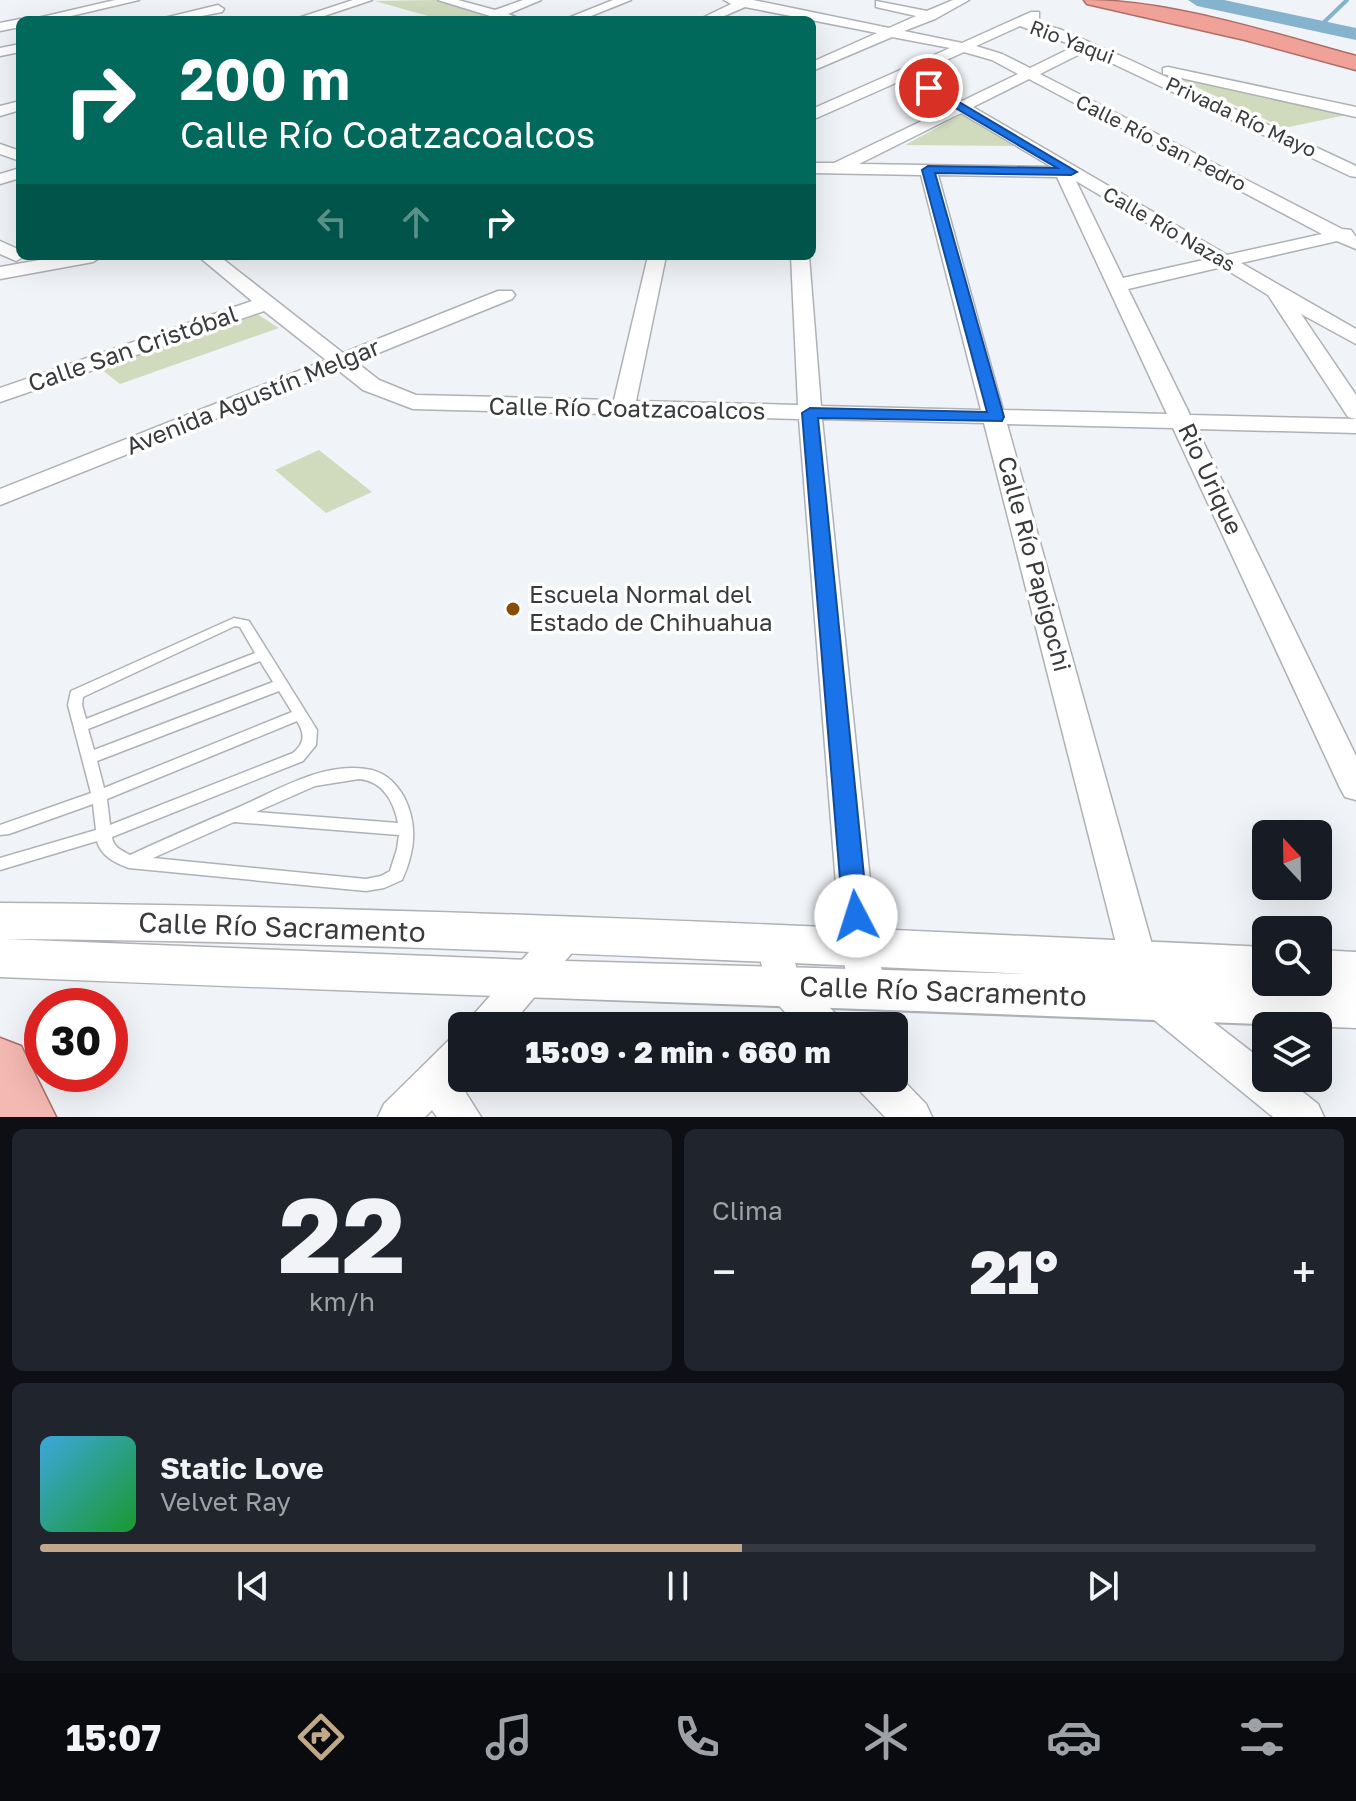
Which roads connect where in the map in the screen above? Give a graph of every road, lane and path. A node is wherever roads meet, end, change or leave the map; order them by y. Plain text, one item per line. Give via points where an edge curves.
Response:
1 (133, 0) edge
2 (203, 0) edge
3 (366, 0) edge
4 (448, 0) edge
5 (535, 0) edge
6 (625, 0) edge
7 (963, 0) edge
8 (1094, 0) edge
9 (1137, 0) edge
10 (741, 1) edge
11 (880, 4) dead end
12 (337, 9) junction
13 (1043, 11) dead end
14 (495, 14) junction
15 (55, 16) edge
16 (193, 16) edge
17 (312, 16) edge
18 (362, 16) dead end
19 (502, 16) edge
20 (580, 16) edge
21 (712, 16) edge
22 (811, 16) edge
23 (931, 16) junction
24 (816, 17) edge
25 (1019, 22) junction
26 (890, 33) junction
27 (1086, 46) junction
28 (963, 47) junction
29 (816, 48) edge
30 (1356, 52) edge
31 (841, 54) junction
32 (1125, 63) junction
33 (1356, 63) edge
34 (816, 65) edge
35 (1027, 75) junction
36 (897, 77) junction
37 (961, 107) junction
38 (1356, 112) edge
39 (816, 113) edge
40 (816, 168) edge
41 (836, 169) junction
42 (928, 170) junction
43 (1067, 172) junction
44 (1356, 172) edge
45 (1350, 237) edge
46 (71, 260) edge
47 (212, 260) edge
48 (656, 260) edge
49 (800, 260) edge
50 (1224, 261) junction
51 (0, 273) edge
52 (1119, 285) junction
53 (1275, 291) junction
54 (505, 295) dead end
55 (267, 303) junction
56 (1356, 338) edge
57 (340, 362) junction
58 (0, 395) edge
59 (623, 409) junction
60 (1356, 412) edge
61 (810, 413) junction
62 (996, 417) junction
63 (1183, 422) junction
64 (1356, 426) edge
65 (0, 498) edge
66 (263, 655) junction
67 (282, 684) junction
68 (300, 714) junction
69 (81, 726) junction
70 (89, 758) junction
71 (1356, 788) edge
72 (99, 796) junction
73 (231, 815) junction
74 (4, 830) dead end
75 (405, 830) junction
76 (102, 834) junction
77 (129, 862) junction
78 (0, 864) edge
79 (0, 921) edge
80 (382, 931) junction
81 (564, 937) junction
82 (0, 958) edge
83 (779, 965) junction
84 (863, 967) junction
85 (1252, 968) edge
86 (1332, 970) edge
87 (1356, 971) edge
88 (370, 973) junction
89 (1146, 979) junction
90 (529, 980) junction
91 (1356, 1008) edge
92 (500, 1012) edge
93 (813, 1012) edge
94 (0, 1065) edge
95 (448, 1068) edge
96 (435, 1082) junction
97 (888, 1092) edge
98 (25, 1117) edge
99 (398, 1117) edge
100 (461, 1117) edge
101 (912, 1117) edge
102 (1304, 1117) edge

1 - 15 street
2 - 16 street via 224,12
3 - 12 street
4 - 14 street
5 - 14 street
6 - 20 street
7 - 23 street
8 - 33 highway
9 - 30 highway
10 - 21 street
10 - 22 street, Calle Río San Pedro
11 - 23 street
12 - 17 street
12 - 18 street
13 - 25 street
14 - 19 street
23 - 26 street
24 - 26 street, Calle Río San Pedro
25 - 27 street, Rio Yaqui
25 - 28 street
26 - 28 street, Calle Río San Pedro
26 - 31 street
27 - 32 street, Rio Yaqui
27 - 35 street
28 - 35 street, Calle Río San Pedro via 997,57
28 - 36 street
29 - 31 street
31 - 34 street
32 - 38 street
32 - 44 street, Privada Río Mayo
35 - 37 street
35 - 45 street, Calle Río San Pedro
36 - 37 street, Calle Río Nazas
36 - 39 street
37 - 41 street
37 - 43 street, Calle Río Nazas
40 - 41 street
41 - 42 street
42 - 43 street
42 - 62 street, Calle Río Papigochi
43 - 50 street, Calle Río Nazas
43 - 52 street, Rio Urique
45 - 50 street
46 - 51 street
47 - 55 street, Calle San Cristóbal
48 - 59 street
49 - 61 street
50 - 52 street
50 - 53 street, Calle Río Nazas
52 - 63 street, Rio Urique
53 - 56 street, Calle Río Nazas
53 - 60 street
54 - 57 street, Avenida Agustín Melgar
55 - 57 street, Calle San Cristóbal
55 - 58 street, Calle San Cristóbal
57 - 59 street, Calle Río Coatzacoalcos via 371,385 413,402
57 - 65 street, Avenida Agustín Melgar
59 - 61 street, Calle Río Coatzacoalcos
61 - 62 street, Calle Río Coatzacoalcos
61 - 84 street
62 - 63 street, Calle Río Coatzacoalcos
62 - 89 street, Calle Río Papigochi
63 - 64 street, Calle Río Coatzacoalcos
63 - 71 street, Rio Urique
66 - 67 lane
66 - 69 lane
66 - 69 lane via 244,624 225,625 82,690 74,699
67 - 68 lane
67 - 70 lane
68 - 72 lane
68 - 76 lane via 312,740 298,757
69 - 70 lane
70 - 72 lane
72 - 74 lane
72 - 76 lane
73 - 75 lane
73 - 75 lane via 312,781 374,776 390,789 403,811
73 - 77 lane
75 - 77 lane via 407,844 396,875 366,885
76 - 77 lane via 105,845
76 - 78 lane
79 - 80 street, Calle Río Sacramento
80 - 81 street, Calle Río Sacramento
80 - 88 street
81 - 83 street, Calle Río Sacramento
81 - 90 street
82 - 88 street, Calle Río Sacramento
83 - 84 street, Calle Río Sacramento
83 - 90 street, Calle Río Sacramento
83 - 93 street
84 - 89 street, Calle Río Sacramento
85 - 89 street, Calle Río Sacramento
86 - 87 street
88 - 90 street, Calle Río Sacramento
89 - 91 street, Calle Río Sacramento
89 - 102 street
90 - 92 street
94 - 98 main road
95 - 96 street
96 - 99 street
96 - 100 street
97 - 101 street

